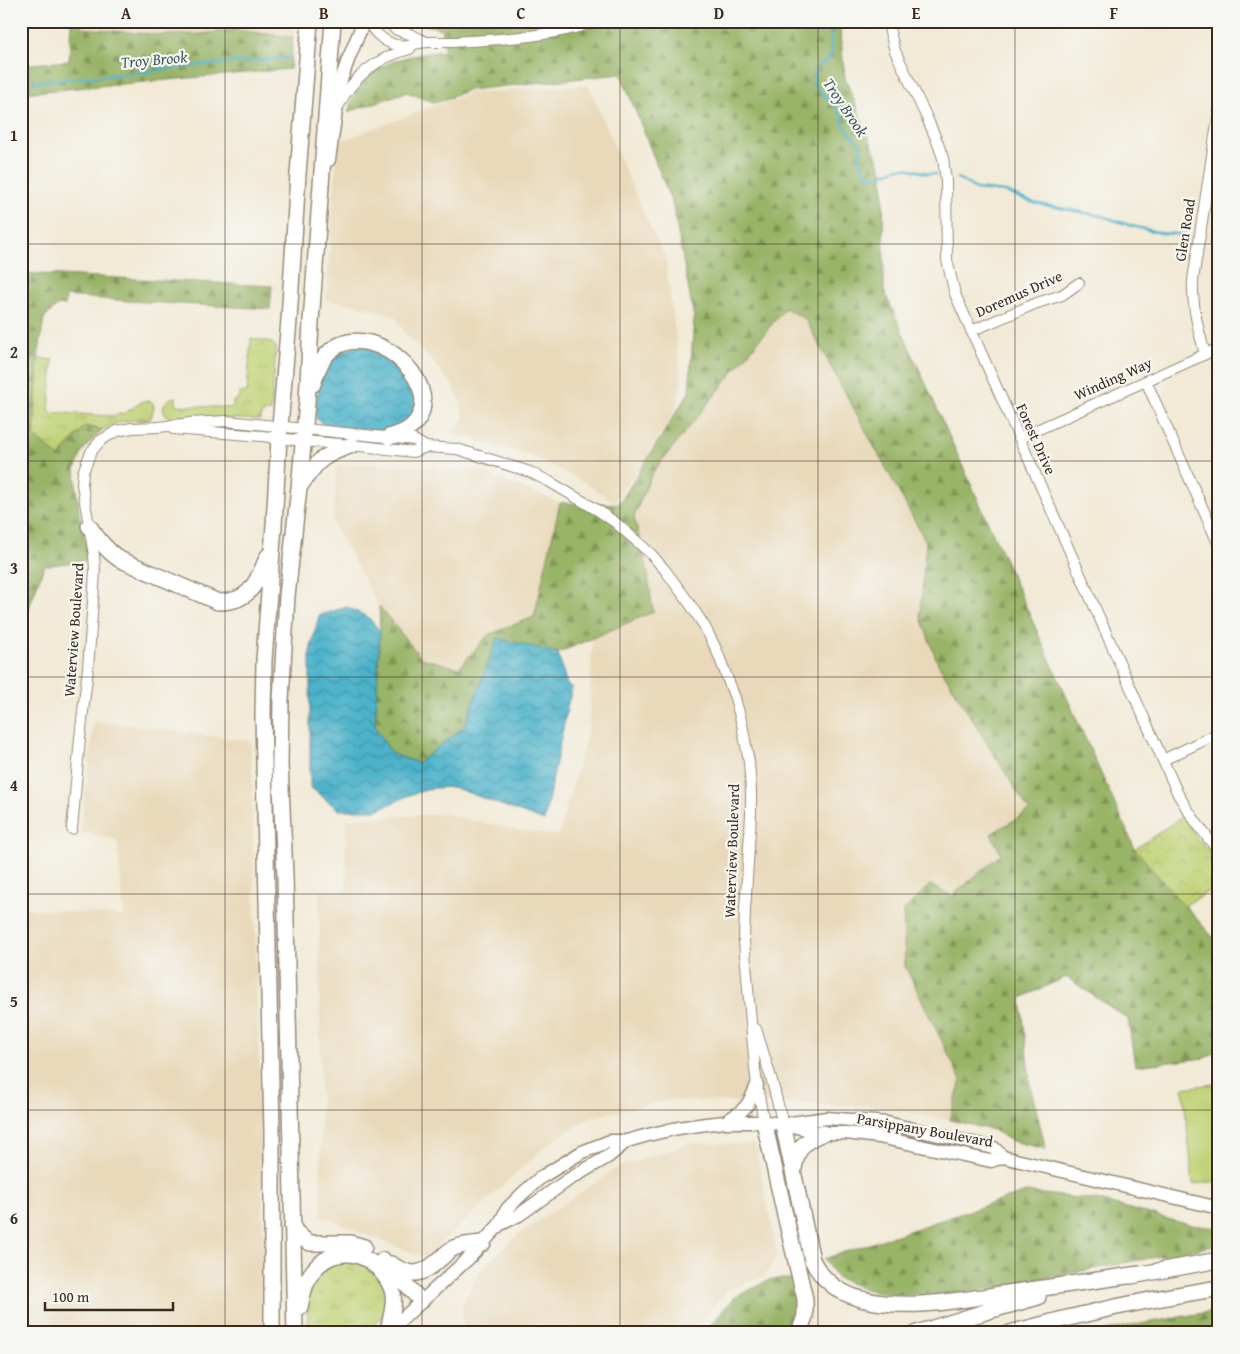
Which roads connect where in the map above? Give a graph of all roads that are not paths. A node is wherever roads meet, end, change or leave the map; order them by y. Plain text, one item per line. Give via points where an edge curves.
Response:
1 (310, 21) edge
2 (333, 21) edge
3 (366, 21) edge
4 (387, 21) edge
5 (598, 21) edge
6 (887, 21) edge
7 (1214, 21) edge
8 (1219, 22) edge
9 (427, 42) junction
10 (439, 42) junction
11 (1219, 110) edge
12 (336, 112) junction
13 (1214, 170) edge
14 (320, 207) junction
15 (1079, 283) dead end
16 (971, 331) junction
17 (1219, 348) edge
18 (1205, 354) junction
19 (1146, 381) junction
20 (307, 402) junction
21 (279, 432) junction
22 (304, 435) junction
23 (389, 437) junction
24 (1019, 438) junction
25 (352, 445) junction
26 (426, 447) junction
27 (299, 488) junction
28 (90, 526) junction
29 (1219, 545) edge
30 (272, 546) junction
31 (1219, 733) edge
32 (1163, 760) junction
33 (72, 829) dead end
34 (1219, 850) edge
35 (750, 1010) junction
36 (757, 1085) junction
37 (725, 1122) junction
38 (764, 1122) junction
39 (783, 1124) junction
40 (823, 1133) junction
41 (627, 1141) junction
42 (1003, 1157) junction
43 (793, 1175) junction
44 (1219, 1208) edge
45 (499, 1225) junction
46 (292, 1226) junction
47 (483, 1243) junction
48 (379, 1256) junction
49 (1219, 1260) edge
50 (1140, 1274) junction
51 (1219, 1288) edge
52 (421, 1301) junction
53 (272, 1333) edge
54 (295, 1333) edge
55 (387, 1333) edge
56 (799, 1333) edge
57 (917, 1333) edge
58 (1010, 1333) edge

1 - 21 highway
2 - 14 highway
3 - 9 street via 384,40 398,46
3 - 12 main road via 340,83
4 - 9 street via 395,29
5 - 10 street via 548,33
6 - 16 street, Forest Drive via 895,52 941,152 946,181 946,260 955,294
7 - 8 street
9 - 10 street
10 - 12 street via 376,62 356,79
11 - 13 street, Glen Road
12 - 14 main road
13 - 18 street, Glen Road via 1192,297
14 - 20 highway
15 - 16 street, Doremus Drive via 1062,295
16 - 24 street, Forest Drive
17 - 18 street, Winding Way
18 - 19 street, Winding Way
19 - 24 street, Winding Way
19 - 29 street
20 - 22 highway
20 - 23 highway via 322,360 332,348 350,341 376,344 407,366 420,385 423,401 413,425
21 - 22 street, Waterview Boulevard
21 - 28 street, Waterview Boulevard via 226,421 117,431 101,440 90,452 83,472 82,484
21 - 30 highway
22 - 23 street, Waterview Boulevard
22 - 25 street, Waterview Boulevard
22 - 27 highway
23 - 26 street, Waterview Boulevard via 414,440
24 - 32 street, Forest Drive
25 - 26 street, Waterview Boulevard via 414,452
25 - 27 highway via 319,461
26 - 35 street, Waterview Boulevard via 457,449 530,472 599,511 651,554 705,627 735,698 749,762 751,815 744,940
27 - 46 highway via 280,699
28 - 30 highway via 98,540 119,559 218,602 238,599 250,591
28 - 33 street, Waterview Boulevard via 95,570 94,600
30 - 53 highway via 263,715 272,1133
31 - 32 street
32 - 34 street, Forest Drive via 1190,814
35 - 36 street, Waterview Boulevard
35 - 39 street, Waterview Boulevard
36 - 37 main road via 744,1110
36 - 38 street, Waterview Boulevard
37 - 38 main road, Parsippany Boulevard
37 - 41 main road, Parsippany Boulevard via 678,1128
38 - 39 main road, Parsippany Boulevard
38 - 56 highway via 805,1299 805,1316
39 - 40 main road, Parsippany Boulevard
39 - 42 main road, Parsippany Boulevard via 827,1118 886,1123 994,1148
39 - 43 highway
40 - 42 main road, Parsippany Boulevard via 879,1137 991,1161
40 - 43 highway via 803,1144 796,1157
41 - 45 main road, Parsippany Boulevard via 519,1216
41 - 45 main road, Parsippany Boulevard via 610,1141 582,1152 540,1178 507,1209
42 - 44 main road, Parsippany Boulevard
43 - 50 highway via 816,1267 833,1286 860,1298 894,1304 944,1302
45 - 47 main road, Parsippany Boulevard
46 - 48 highway via 310,1243 356,1244
46 - 54 highway
47 - 48 highway via 454,1247 431,1268 420,1273 403,1271
47 - 52 main road, Parsippany Boulevard
48 - 52 highway
49 - 50 highway
50 - 57 highway via 1064,1290
51 - 58 highway via 1108,1309
52 - 55 main road, Parsippany Boulevard
54 - 55 highway via 304,1289 313,1271 334,1256 348,1254 375,1264 392,1288 394,1300

